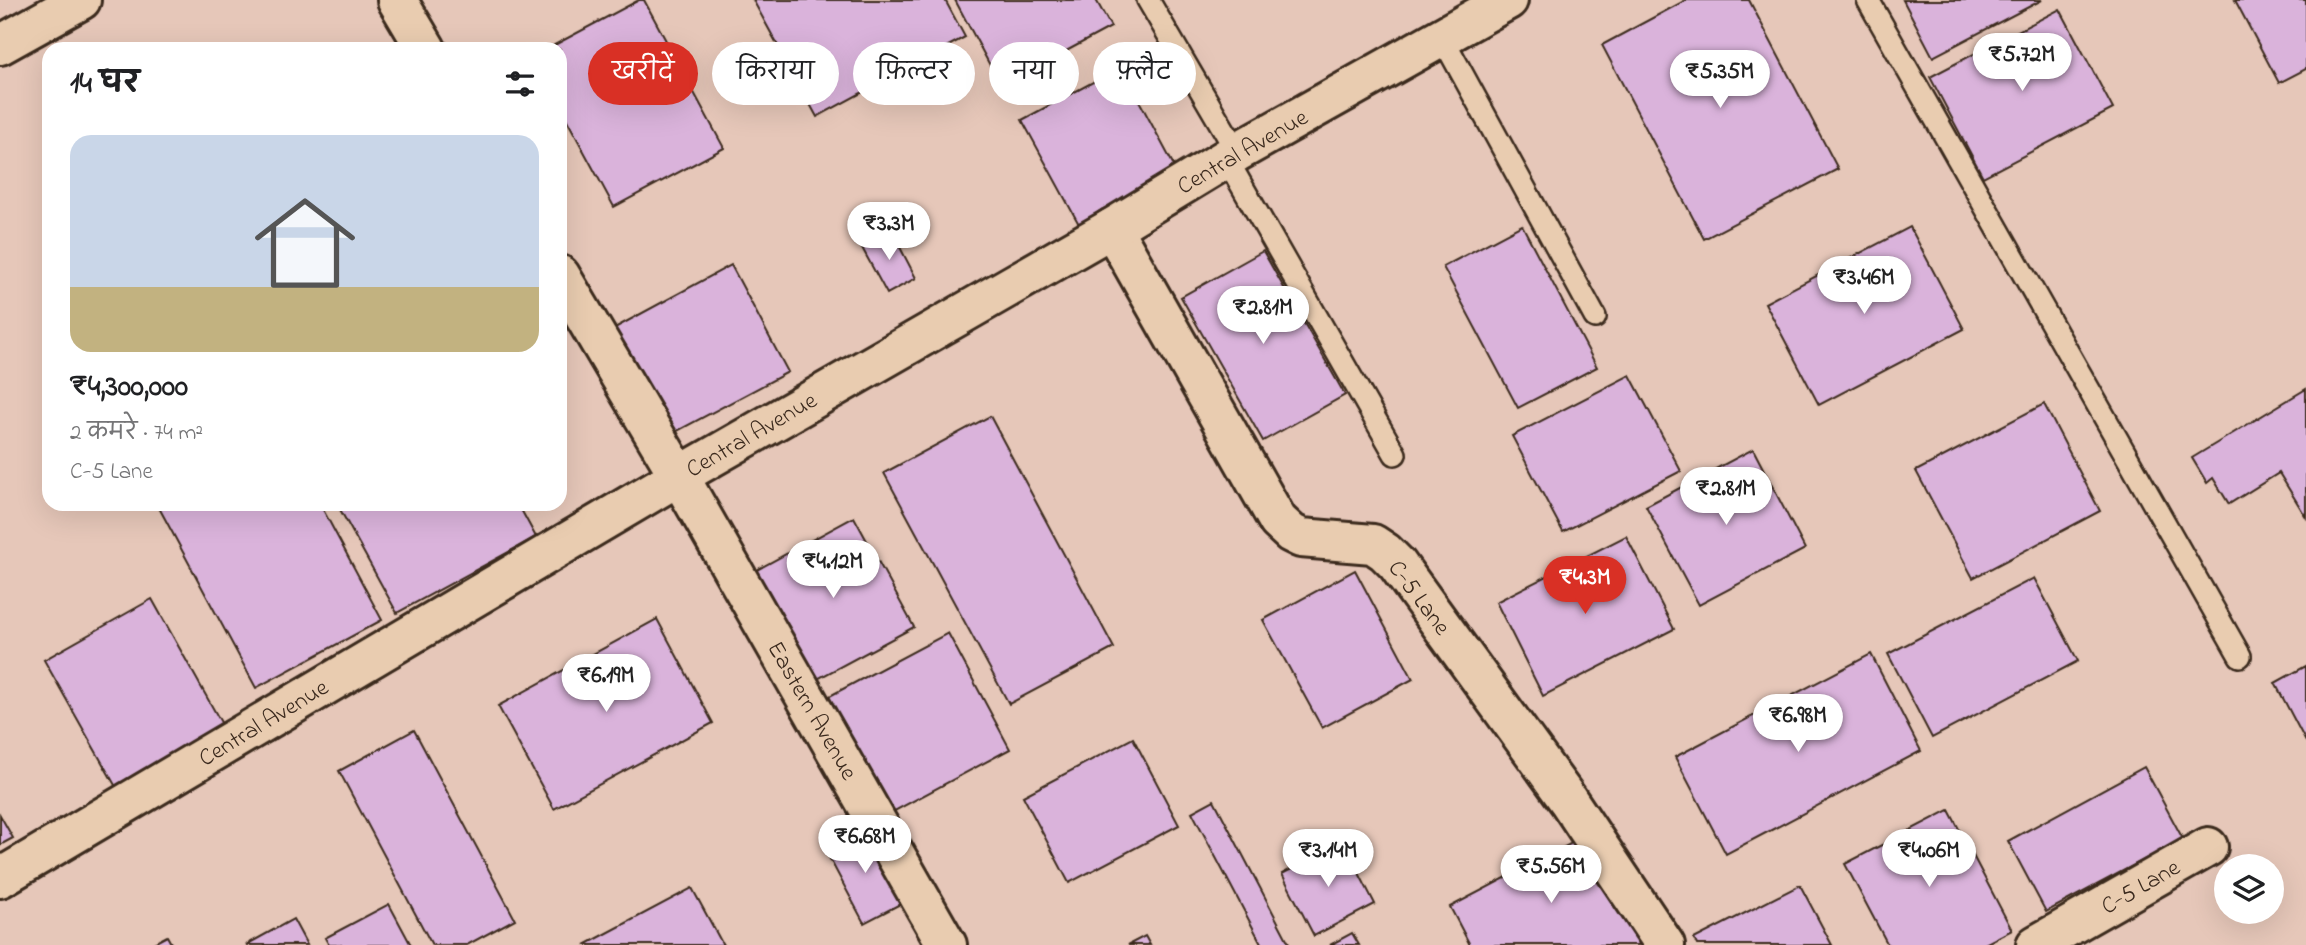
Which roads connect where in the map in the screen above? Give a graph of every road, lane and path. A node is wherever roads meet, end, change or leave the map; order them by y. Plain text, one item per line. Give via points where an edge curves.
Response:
1 (80, 0) edge
2 (397, 0) edge
3 (1148, 0) edge
4 (1868, 0) edge
5 (1504, 1) edge
6 (1442, 37) junction
7 (422, 42) edge
8 (0, 45) edge
9 (1231, 155) junction
10 (1112, 228) junction
11 (567, 287) edge
12 (1595, 317) dead end
13 (1395, 454) dead end
14 (679, 475) junction
15 (2240, 656) dead end
16 (2208, 847) dead end
17 (0, 878) edge
18 (947, 945) edge
19 (1665, 945) edge
20 (2036, 945) edge

1 - 8 street
2 - 7 street
3 - 9 lane
4 - 15 lane
5 - 6 street, Central Avenue
6 - 9 street, Central Avenue
6 - 12 lane
9 - 10 street, Central Avenue
9 - 13 lane
10 - 14 street, Central Avenue
10 - 19 street, C-5 Lane via 1278,521 1301,538 1373,544 1397,564 1568,800
11 - 14 street, Eastern Avenue
14 - 17 street, Central Avenue
14 - 18 street, Eastern Avenue
16 - 20 street, C-5 Lane

